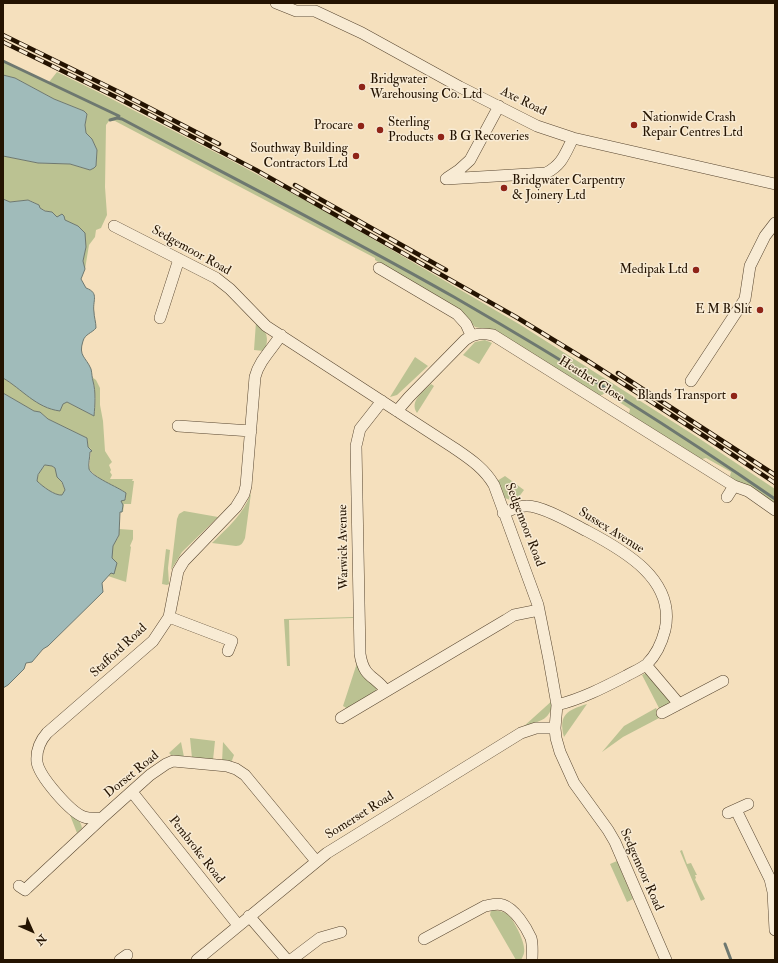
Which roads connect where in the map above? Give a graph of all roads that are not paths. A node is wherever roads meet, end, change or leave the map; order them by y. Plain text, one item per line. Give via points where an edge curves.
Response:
1 (276, 3) edge
2 (499, 106) junction
3 (573, 138) junction
4 (775, 184) edge
5 (775, 223) edge
6 (114, 226) dead end
7 (179, 259) junction
8 (379, 268) dead end
9 (160, 318) dead end
10 (281, 335) junction
11 (471, 335) junction
12 (691, 381) dead end
13 (382, 401) junction
14 (397, 411) junction
15 (177, 428) dead end
16 (251, 431) junction
17 (734, 486) junction
18 (727, 497) dead end
19 (775, 510) edge
20 (503, 513) junction
21 (539, 610) junction
22 (169, 618) junction
23 (232, 642) dead end
24 (646, 665) junction
25 (722, 681) dead end
26 (386, 691) junction
27 (680, 704) junction
28 (557, 705) junction
29 (662, 713) dead end
30 (341, 718) dead end
31 (555, 728) junction
32 (132, 792) junction
33 (748, 804) dead end
34 (102, 818) junction
35 (316, 861) junction
36 (23, 892) dead end
37 (249, 916) junction
38 (238, 925) junction
39 (775, 930) edge
40 (341, 932) dead end
41 (424, 939) dead end
42 (197, 960) edge
43 (287, 960) edge
44 (291, 960) edge
45 (532, 960) edge
46 (666, 960) edge

1 - 2 street, Axe Road via 296,11 315,11 362,33
2 - 3 street, Axe Road via 537,126
2 - 3 street via 470,160 446,178 546,173 555,169 561,162
3 - 4 street, Axe Road
5 - 12 street via 765,236 750,266 745,299
6 - 7 street, Sedgemoor Road
7 - 9 street
7 - 10 street, Sedgemoor Road via 216,278 260,321
8 - 11 street via 457,314
10 - 13 street, Sedgemoor Road
10 - 16 street, Stafford Road via 257,368
11 - 14 street
11 - 17 street, Heather Close via 493,335
13 - 14 street, Sedgemoor Road
13 - 26 street, Warwick Avenue via 360,429 356,446 360,654 367,674
14 - 20 street, Sedgemoor Road via 481,468 494,485
15 - 16 street
16 - 22 street, Stafford Road via 244,494 236,507 180,566
17 - 18 street
17 - 19 street, Heather Close via 748,491
20 - 21 street, Sedgemoor Road
20 - 24 street, Sussex Avenue via 525,506 542,509 594,534 636,562 650,575 666,602 667,620 661,642
21 - 26 street via 510,618
21 - 28 street, Sedgemoor Road
22 - 23 street
22 - 34 street, Stafford Road via 149,646 47,733 41,741 37,762 39,770 74,811 84,817
24 - 27 street
24 - 28 street, Sussex Avenue via 584,697
25 - 27 street
26 - 30 street
27 - 29 street
28 - 31 street, Sedgemoor Road
31 - 35 street, Somerset Road via 536,728 521,733
31 - 46 street, Sedgemoor Road via 560,752 571,777 615,842
32 - 34 street, Dorset Road
32 - 35 street, Dorset Road via 161,767 173,761 236,769 245,775
32 - 38 street, Pembroke Road
33 - 39 street via 732,812 770,879
34 - 36 street, Dorset Road
35 - 37 street, Somerset Road
37 - 38 street, Somerset Road
37 - 43 street
38 - 42 street, Somerset Road
40 - 44 street via 320,938
41 - 45 street via 485,906 502,905 514,911 530,938

